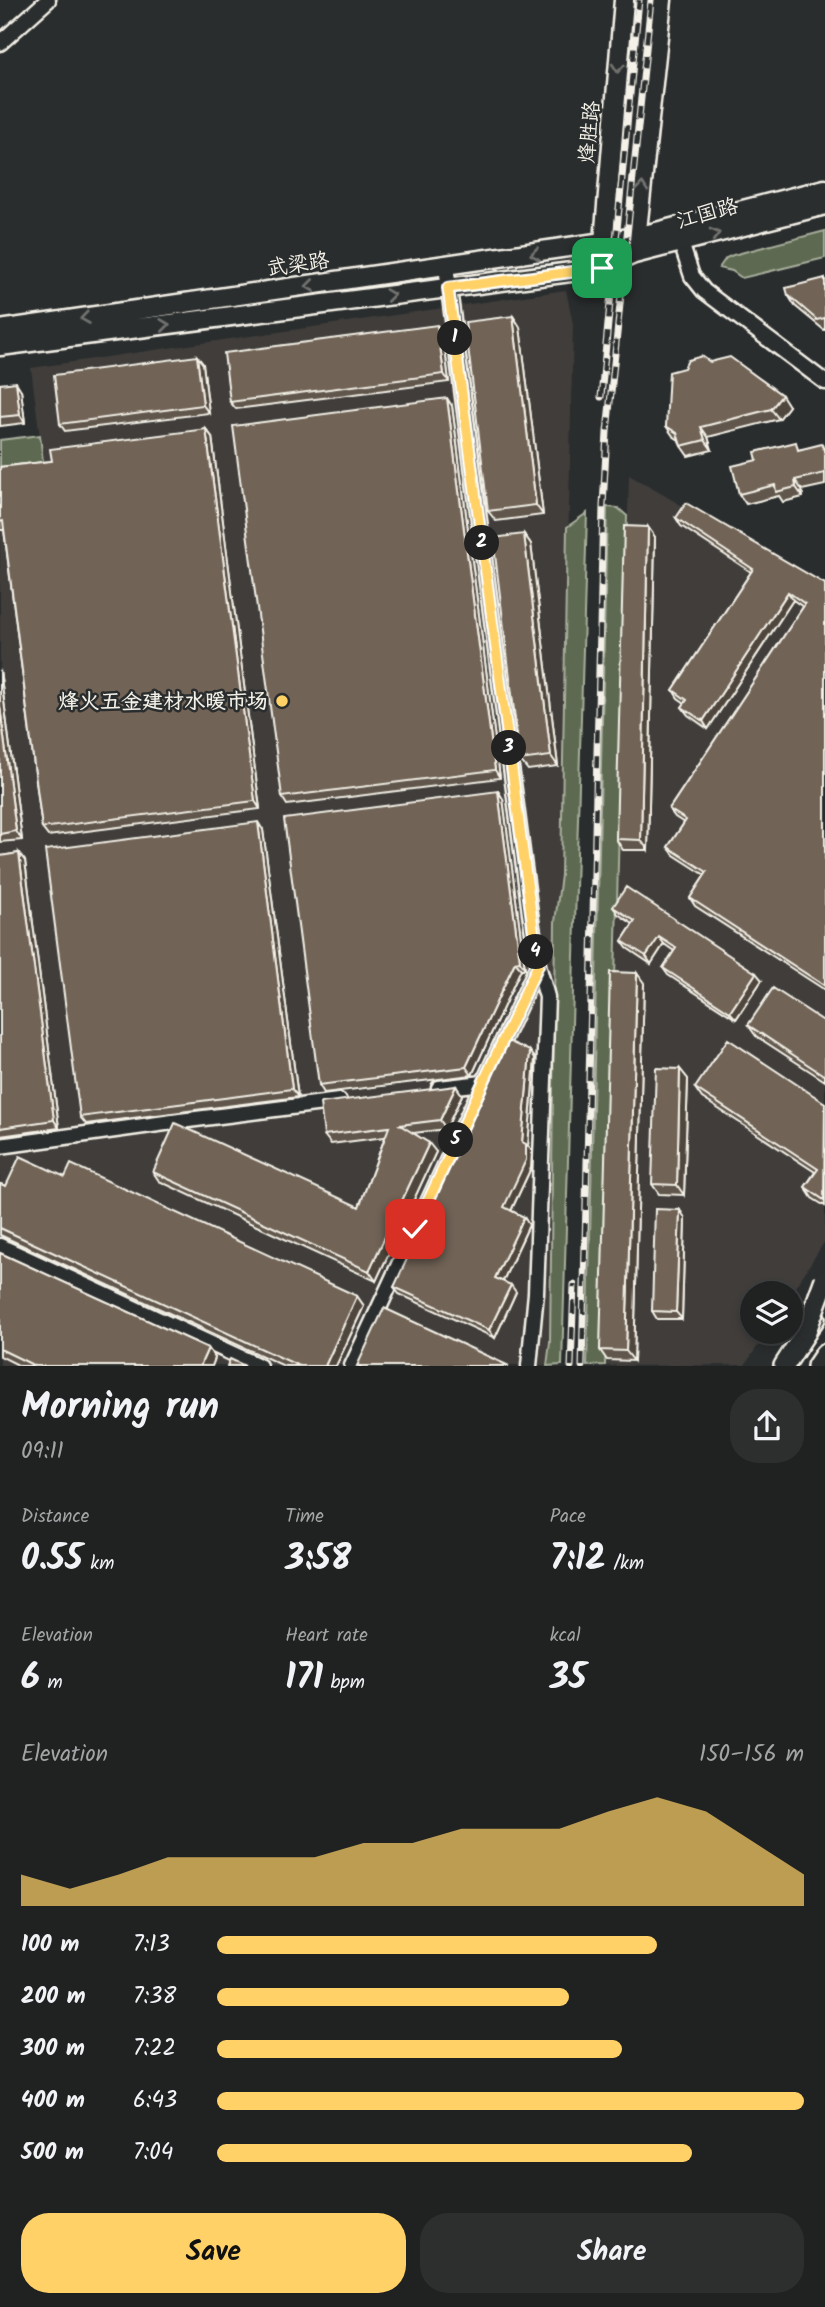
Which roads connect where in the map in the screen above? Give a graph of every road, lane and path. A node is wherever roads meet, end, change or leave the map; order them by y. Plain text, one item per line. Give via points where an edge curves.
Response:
1 (48, 0) edge
2 (624, 0) edge
3 (662, 0) edge
4 (0, 43) edge
5 (825, 189) edge
6 (825, 205) edge
7 (603, 242) junction
8 (681, 243) junction
9 (635, 246) junction
10 (446, 266) junction
11 (602, 268) junction
12 (448, 288) junction
13 (0, 330) edge
14 (0, 346) edge
15 (825, 382) edge
16 (538, 965) junction
17 (483, 1083) junction
18 (428, 1090) edge
19 (360, 1099) edge
20 (0, 1146) edge
21 (0, 1247) edge
22 (825, 1279) edge
23 (825, 1291) edge
24 (825, 1302) edge
25 (806, 1331) junction
26 (825, 1354) edge
27 (229, 1359) edge
28 (821, 1365) edge
29 (259, 1366) edge
30 (352, 1366) edge
31 (530, 1366) edge
32 (775, 1366) edge
33 (784, 1366) edge

1 - 4 street
2 -> 7 main road, 烽胜路
9 -> 3 main road
5 - 9 main road, 江国路
8 -> 6 main road, 江国路
7 - 9 main road, 江国路
7 -> 10 main road, 武梁路
7 - 11 main road, 烽胜路
8 - 9 main road, 江国路
8 - 15 street via 692,276 705,291
9 - 11 main road, 江国路
10 - 12 street
10 -> 13 main road, 武梁路
11 - 12 main road, 武梁路
14 -> 12 main road, 武梁路
12 - 16 street
16 - 17 street
16 - 31 street via 547,997
17 - 18 street
17 - 30 street
19 - 20 street
21 - 27 street
22 - 25 highway, bridge
23 - 32 main road
24 - 25 highway, bridge
25 - 33 highway
26 - 28 highway
27 - 29 street

